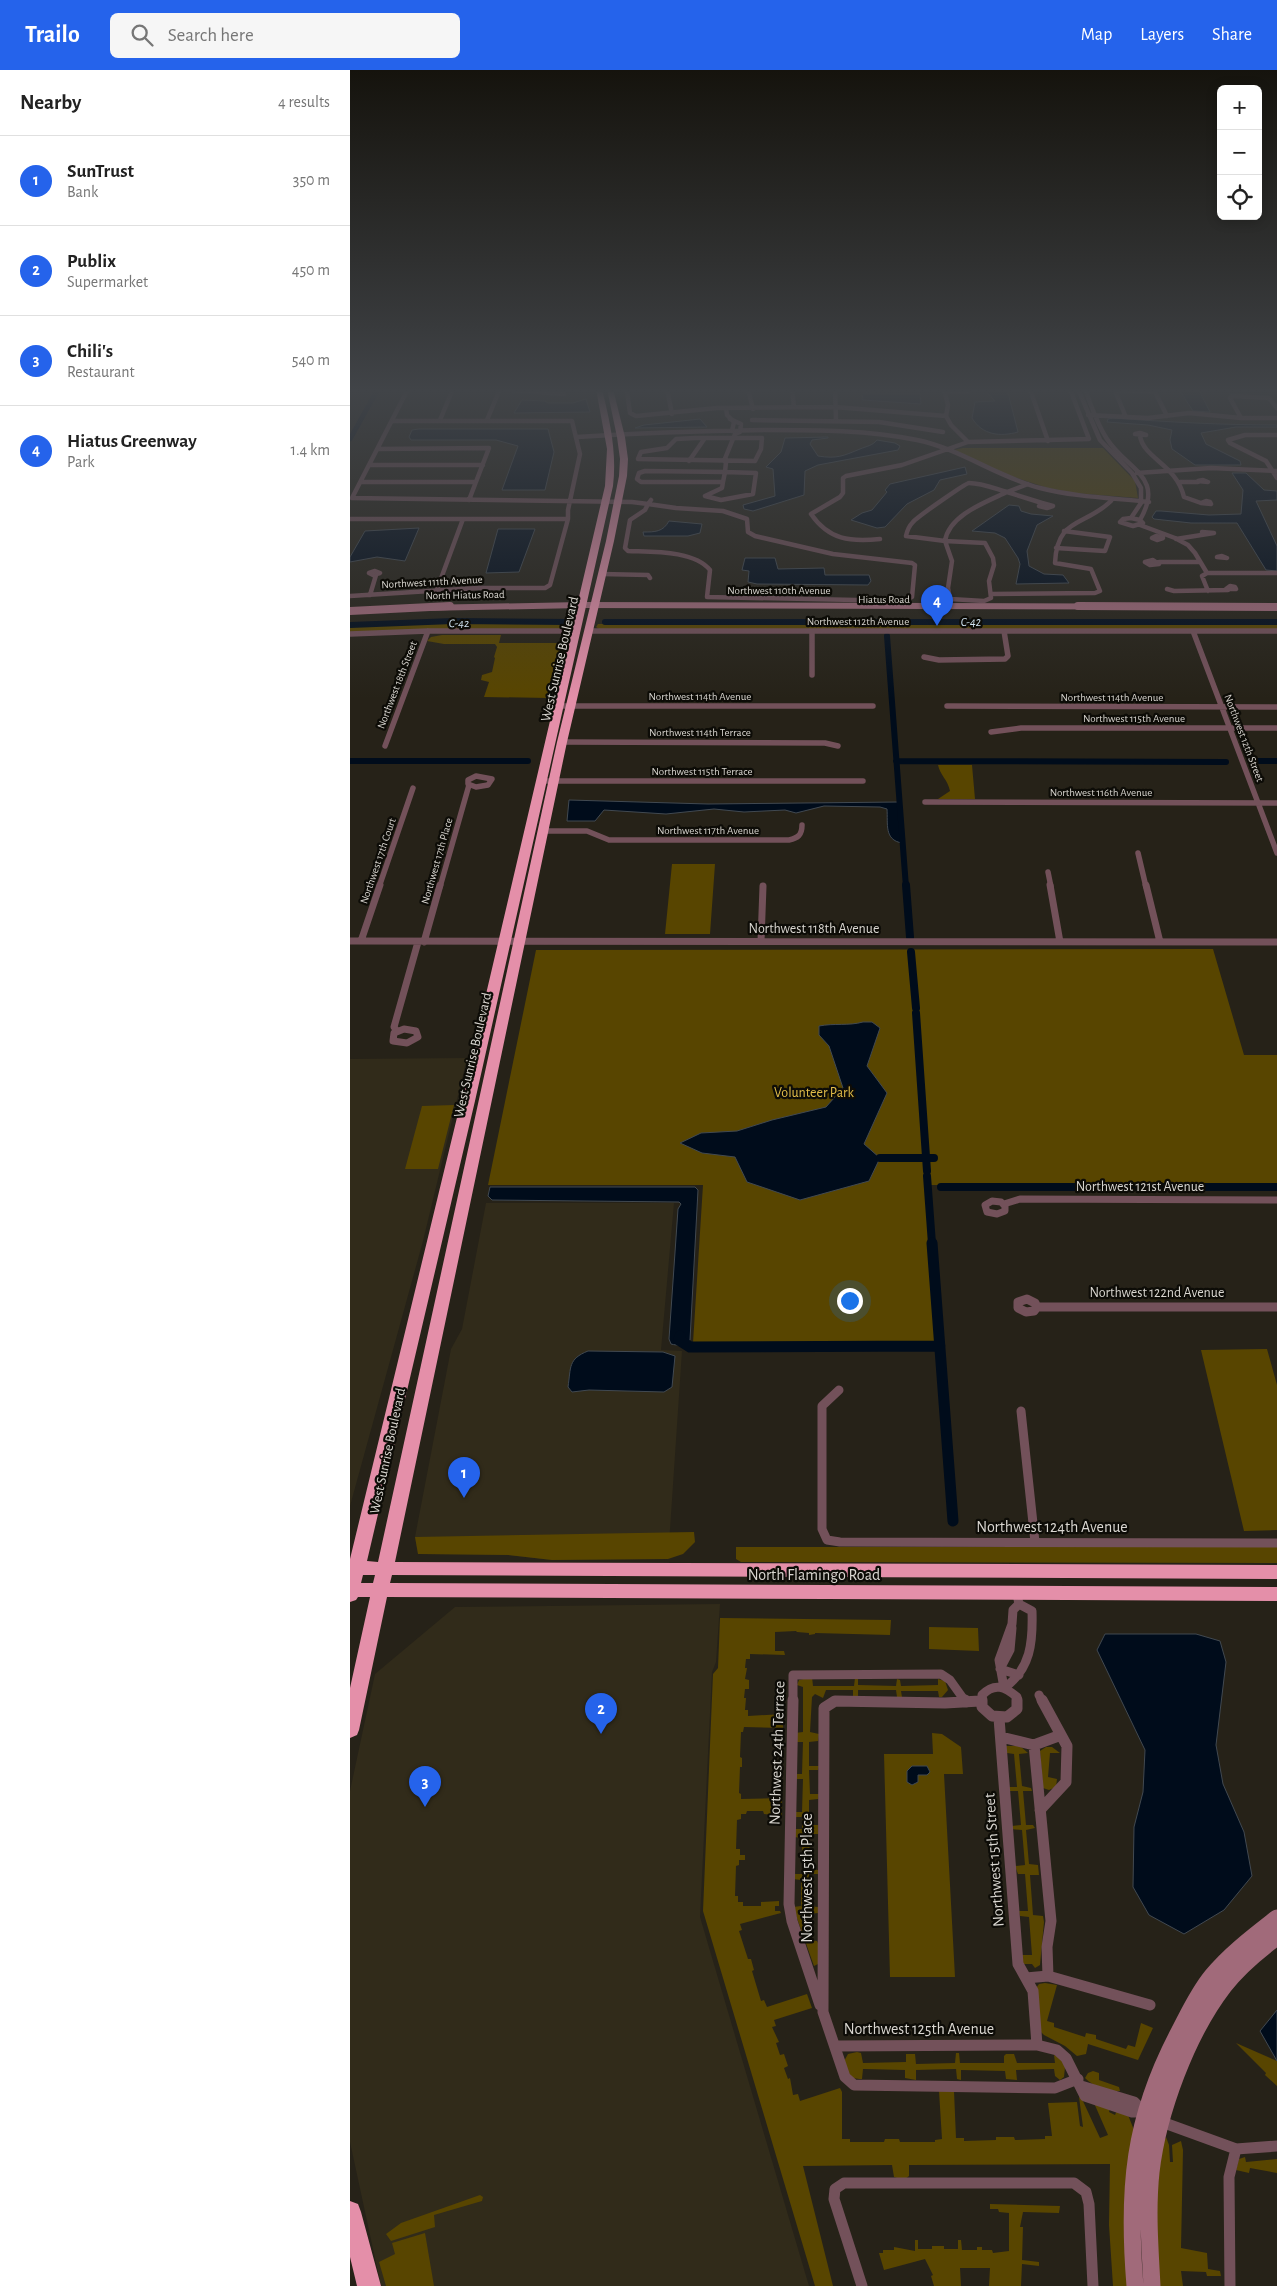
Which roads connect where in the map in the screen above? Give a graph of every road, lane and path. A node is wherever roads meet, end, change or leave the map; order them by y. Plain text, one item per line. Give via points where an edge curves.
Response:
1 (355, 492) edge
2 (472, 492) edge
3 (572, 492) edge
4 (607, 492) edge
5 (619, 492) edge
6 (712, 492) edge
7 (754, 492) edge
8 (843, 492) edge
9 (955, 492) edge
10 (1052, 492) edge
11 (1064, 492) edge
12 (1141, 492) edge
13 (1149, 492) edge
14 (1183, 492) edge
15 (1004, 493) joint
16 (469, 500) junction
17 (1101, 500) junction
18 (570, 501) junction
19 (606, 501) junction
20 (618, 501) junction
21 (1111, 501) junction
22 (1141, 501) junction
23 (650, 502) junction
24 (1149, 502) junction
25 (1042, 503) dead end
26 (1201, 503) dead end
27 (1098, 510) junction
28 (1131, 518) junction
29 (350, 519) edge
30 (463, 519) junction
31 (568, 519) junction
32 (1140, 522) junction
33 (1064, 532) junction
34 (1203, 534) dead end
35 (880, 539) dead end
36 (1176, 539) junction
37 (945, 541) junction
38 (1056, 548) junction
39 (1217, 558) dead end
40 (1199, 560) junction
41 (1159, 562) dead end
42 (1207, 573) junction
43 (1277, 573) edge
44 (602, 574) junction
45 (376, 575) dead end
46 (650, 578) dead end
47 (1167, 589) dead end
48 (1228, 590) dead end
49 (1208, 591) junction
50 (436, 592) junction
51 (991, 594) junction
52 (370, 595) junction
53 (350, 596) edge
54 (581, 607) junction
55 (594, 607) junction
56 (1277, 609) edge
57 (350, 613) edge
58 (428, 631) junction
59 (575, 631) junction
60 (588, 631) junction
61 (812, 631) junction
62 (1004, 631) junction
63 (1193, 631) junction
64 (1277, 631) edge
65 (350, 634) edge
66 (924, 657) dead end
67 (812, 674) dead end
68 (558, 706) junction
69 (570, 706) junction
70 (873, 706) dead end
71 (947, 706) dead end
72 (1222, 707) junction
73 (1277, 707) edge
74 (1230, 728) junction
75 (1277, 728) edge
76 (992, 732) dead end
77 (562, 742) junction
78 (385, 746) dead end
79 (838, 746) dead end
80 (548, 781) junction
81 (863, 782) dead end
82 (469, 785) dead end
83 (413, 788) dead end
84 (925, 802) dead end
85 (1258, 803) junction
86 (1277, 803) edge
87 (802, 825) dead end
88 (544, 828) junction
89 (1138, 852) dead end
90 (1277, 853) edge
91 (1048, 872) dead end
92 (763, 886) dead end
93 (350, 941) edge
94 (361, 941) junction
95 (421, 942) junction
96 (504, 942) junction
97 (520, 942) junction
98 (761, 942) junction
99 (1060, 942) junction
100 (1160, 942) junction
101 (1277, 942) edge
102 (397, 1031) dead end
103 (1277, 1200) edge
104 (1004, 1204) dead end
105 (1036, 1307) dead end
106 (1277, 1307) edge
107 (839, 1390) dead end
108 (1021, 1411) dead end
109 (1035, 1542) junction
110 (1277, 1543) edge
111 (385, 1567) junction
112 (353, 1568) edge
113 (1277, 1572) edge
114 (380, 1590) junction
115 (350, 1592) edge
116 (1277, 1594) edge
117 (1018, 1599) junction
118 (1000, 1669) junction
119 (1020, 1675) junction
120 (1004, 1688) junction
121 (1039, 1695) dead end
122 (980, 1701) junction
123 (966, 1702) junction
124 (1000, 1718) junction
125 (350, 1730) edge
126 (1061, 1735) junction
127 (1001, 1737) junction
128 (1034, 1745) junction
129 (1040, 1810) junction
130 (1277, 1918) edge
131 (1277, 1937) edge
132 (1048, 1976) junction
133 (1026, 1978) junction
134 (1150, 2005) dead end
135 (823, 2012) junction
136 (1037, 2045) junction
137 (835, 2046) junction
138 (1081, 2087) junction
139 (1152, 2117) junction
140 (1277, 2146) edge
141 (1236, 2150) junction
142 (350, 2212) edge
143 (369, 2286) edge
144 (862, 2286) edge
145 (1093, 2286) edge
146 (1135, 2286) edge
147 (1152, 2286) edge
148 (1230, 2286) edge

1 - 16 street via 354,499
2 - 16 street
3 - 18 street
4 - 19 highway, West Sunrise Boulevard
5 - 20 highway, West Sunrise Boulevard
6 - 7 street via 706,498
8 - 35 street via 812,512 821,527 830,534
9 - 37 street via 920,516 906,536
10 - 17 street
11 - 22 street
12 - 22 street
13 - 24 street
14 - 26 street via 1186,500
15 - 25 street
15 - 37 street via 963,517 948,530
16 - 18 street
17 - 21 street
17 - 27 street
18 - 19 street
18 - 31 street
19 - 20 street
19 - 54 highway, West Sunrise Boulevard
20 - 23 street
20 - 44 highway, West Sunrise Boulevard
21 - 22 street
21 - 27 street
22 - 24 street
22 - 28 street
23 - 23 street, Northwest 110th Avenue via 630,520 625,548 628,551 673,552 706,565 710,570 707,596 714,600 903,601 912,597 915,565 912,563 790,546 750,534 747,519 736,513
24 - 32 street
27 - 33 street via 1068,526
28 - 32 street
28 - 32 street via 1120,522 1128,526
29 - 30 street
30 - 31 street
30 - 50 street
31 - 50 street, Northwest 111th Avenue via 550,585 544,588
32 - 36 street via 1163,536
33 - 38 street
33 - 38 street via 1110,537 1105,551
34 - 36 street
36 - 40 street via 1189,546
37 - 51 street via 985,543 994,565 989,581
37 - 51 street via 952,563 947,586 950,599 987,600
38 - 51 street via 1055,563 1091,570 1100,591
39 - 40 street
40 - 41 street
40 - 42 street
42 - 43 street
42 - 49 street via 1202,576
44 - 46 street via 640,573
44 - 55 highway, West Sunrise Boulevard
45 - 52 street
47 - 49 street
48 - 49 street
50 - 52 street, Northwest 111th Avenue
52 - 53 street, Northwest 111th Avenue
54 - 55 main road, Hiatus Road
54 - 57 main road, North Hiatus Road
54 - 59 highway, West Sunrise Boulevard
55 - 56 main road, Hiatus Road
55 - 60 highway, West Sunrise Boulevard
58 - 59 street
58 - 65 street
58 - 78 street, Northwest 18th Street
59 - 68 highway, West Sunrise Boulevard
60 - 61 street, Northwest 112th Avenue
60 - 69 highway, West Sunrise Boulevard
61 - 62 street, Northwest 112th Avenue
61 - 67 street
62 - 63 street, Northwest 112th Avenue
62 - 66 street via 1008,656 1005,659 940,660
63 - 64 street, Northwest 112th Avenue
63 - 72 street, Northwest 12th Street
68 - 69 street, Northwest 114th Avenue
68 - 80 highway, West Sunrise Boulevard
69 - 70 street, Northwest 114th Avenue
69 - 77 highway, West Sunrise Boulevard
71 - 72 street, Northwest 114th Avenue
72 - 73 street, Northwest 114th Avenue
72 - 74 street, Northwest 12th Street
74 - 75 street, Northwest 115th Avenue
74 - 76 street, Northwest 115th Avenue via 1013,728
74 - 85 street, Northwest 12th Street
77 - 79 street, Northwest 114th Terrace via 825,743
77 - 80 highway, West Sunrise Boulevard
80 - 81 street, Northwest 115th Terrace
80 - 88 highway, West Sunrise Boulevard
80 - 96 highway, West Sunrise Boulevard
82 - 95 street, Northwest 17th Place
83 - 94 street, Northwest 17th Court
84 - 85 street, Northwest 116th Avenue
85 - 86 street, Northwest 116th Avenue
85 - 90 street, Northwest 12th Street
87 - 88 street, Northwest 117th Avenue via 798,838 789,840 604,839 593,832 574,828
88 - 97 highway, West Sunrise Boulevard
89 - 100 street
91 - 99 street
92 - 98 street
93 - 94 street, Northwest 118th Avenue
94 - 95 street, Northwest 118th Avenue
95 - 96 street, Northwest 118th Avenue
95 - 102 street, Northwest 17th Place via 394,1027
96 - 97 street, Northwest 118th Avenue
96 - 112 highway, West Sunrise Boulevard via 411,1344
97 - 98 street, Northwest 118th Avenue
97 - 111 highway, West Sunrise Boulevard
98 - 99 street, Northwest 118th Avenue
99 - 100 street, Northwest 118th Avenue
100 - 101 street, Northwest 118th Avenue
103 - 104 street, Northwest 121st Avenue via 1020,1199
105 - 106 street, Northwest 122nd Avenue
107 - 109 street, Northwest 124th Avenue via 822,1406 822,1529 827,1540
108 - 109 street
109 - 110 street, Northwest 124th Avenue
111 - 112 highway, North Flamingo Road
111 - 113 highway, North Flamingo Road
111 - 114 highway, West Sunrise Boulevard
112 - 115 highway, West Sunrise Boulevard
114 - 115 highway, North Flamingo Road
114 - 117 highway, North Flamingo Road
114 - 125 highway, West Sunrise Boulevard
116 - 117 highway, North Flamingo Road
117 - 118 street via 1013,1610 1013,1640
117 - 119 street via 1032,1610 1033,1642
118 - 119 street
118 - 120 street
119 - 120 street
120 - 122 street via 986,1691
120 - 124 street via 1013,1692 1018,1703 1013,1714
121 - 126 street
122 - 123 street
122 - 124 street via 986,1713
123 - 135 street, Northwest 15th Place via 835,1701 824,1708
123 - 135 street, Northwest 24th Terrace via 950,1680 941,1674 793,1675 789,1904
124 - 127 street, Northwest 15th Street
126 - 128 street
126 - 129 street via 1067,1746 1066,1782
127 - 128 street
127 - 133 street, Northwest 15th Street via 1018,1964
128 - 129 street
129 - 132 street via 1051,1921 1047,1947
130 - 139 main road via 1240,1946 1211,1977 1184,2020 1164,2061
131 - 139 main road via 1252,1956 1224,1986 1198,2028
132 - 133 street
132 - 134 street
133 - 136 street, Northwest 15th Street via 1033,1990
135 - 137 street, Northwest 15th Place
136 - 137 street, Northwest 125th Avenue
136 - 138 street, Northwest 125th Avenue via 1057,2050 1066,2058
137 - 138 street, Northwest 125th Avenue via 845,2077 854,2085
138 - 139 street via 1114,2100 1132,2112
139 - 141 street
139 - 146 main road via 1137,2148 1131,2208
139 - 147 main road via 1149,2240
140 - 141 street
141 - 148 street via 1229,2177
142 - 143 highway
144 - 145 street via 834,2200 833,2191 844,2183 1074,2183 1086,2192 1089,2204

